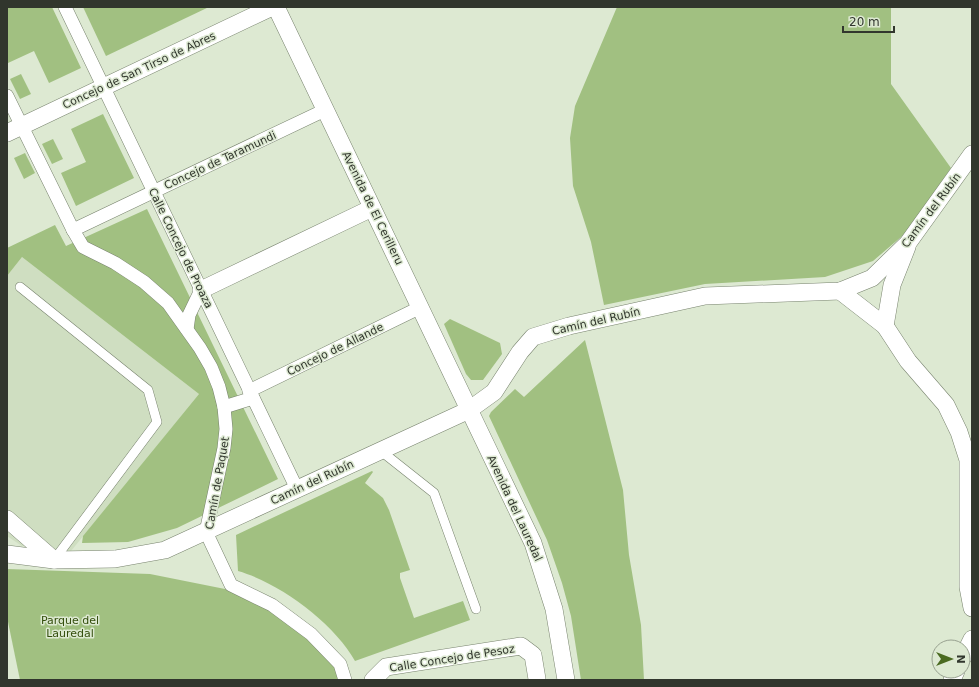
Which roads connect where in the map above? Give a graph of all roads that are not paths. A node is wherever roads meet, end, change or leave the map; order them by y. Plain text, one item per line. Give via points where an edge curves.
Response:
1 (65, 7) edge
2 (272, 7) edge
3 (276, 7) edge
4 (103, 87) junction
5 (7, 96) edge
6 (325, 110) junction
7 (14, 130) edge
8 (972, 154) edge
9 (153, 191) junction
10 (372, 208) junction
11 (73, 230) junction
12 (908, 243) junction
13 (20, 287) dead end
14 (201, 290) junction
15 (840, 291) junction
16 (420, 307) junction
17 (885, 326) junction
18 (187, 329) junction
19 (251, 395) junction
20 (224, 407) junction
21 (469, 410) junction
22 (381, 451) junction
23 (970, 460) edge
24 (297, 489) junction
25 (7, 519) edge
26 (206, 532) junction
27 (7, 554) edge
28 (54, 560) junction
29 (972, 608) edge
30 (476, 609) dead end
31 (566, 677) edge
32 (345, 680) edge
33 (373, 680) edge
34 (534, 680) edge

1 - 4 street, Calle Concejo de Proaza
2 - 4 street, Concejo de San Tirso de Abres
3 - 6 street, Avenida de El Cerilleru
4 - 7 street, Concejo de San Tirso de Abres
4 - 9 street, Calle Concejo de Proaza
5 - 7 street, Camín de Paquet
6 - 9 street, Concejo de Taramundi
6 - 10 street, Avenida de El Cerilleru
7 - 11 street, Camín de Paquet
8 - 12 street, Camín del Rubín
9 - 11 street, Concejo de Taramundi
9 - 14 street, Calle Concejo de Proaza
10 - 14 street
10 - 16 street, Avenida de El Cerilleru
11 - 18 street, Camín de Paquet via 83,247 115,263 144,282 168,303
12 - 15 street, Camín del Rubín via 872,278
12 - 17 street via 892,285
13 - 28 lane via 148,390 157,422
14 - 18 street via 189,315
14 - 19 street, Calle Concejo de Proaza
15 - 17 street
15 - 21 street, Camín del Rubín via 705,296 569,326 533,337 494,392
16 - 19 street, Concejo de Allande
16 - 21 street, Avenida de El Cerilleru
17 - 23 street via 908,361 946,405
18 - 20 street, Camín de Paquet via 211,367
19 - 20 street, Concejo de Allande
19 - 24 street, Calle Concejo de Proaza
20 - 26 street, Camín de Paquet via 224,448
21 - 22 street, Camín del Rubín
21 - 31 street, Avenida del Lauredal via 533,543 554,609
22 - 24 street, Camín del Rubín
22 - 30 lane via 434,493
23 - 29 street via 968,587
24 - 26 street, Camín del Rubín
25 - 28 street
26 - 28 street, Camín del Rubín via 166,550 122,558
26 - 32 street, Camín de Paquet via 230,585 272,605 311,634 340,664
27 - 28 street, Camín del Rubín
31 - 34 street, Calle Concejo de Pesoz
33 - 34 street, Calle Concejo de Pesoz via 386,667 521,646 533,655

